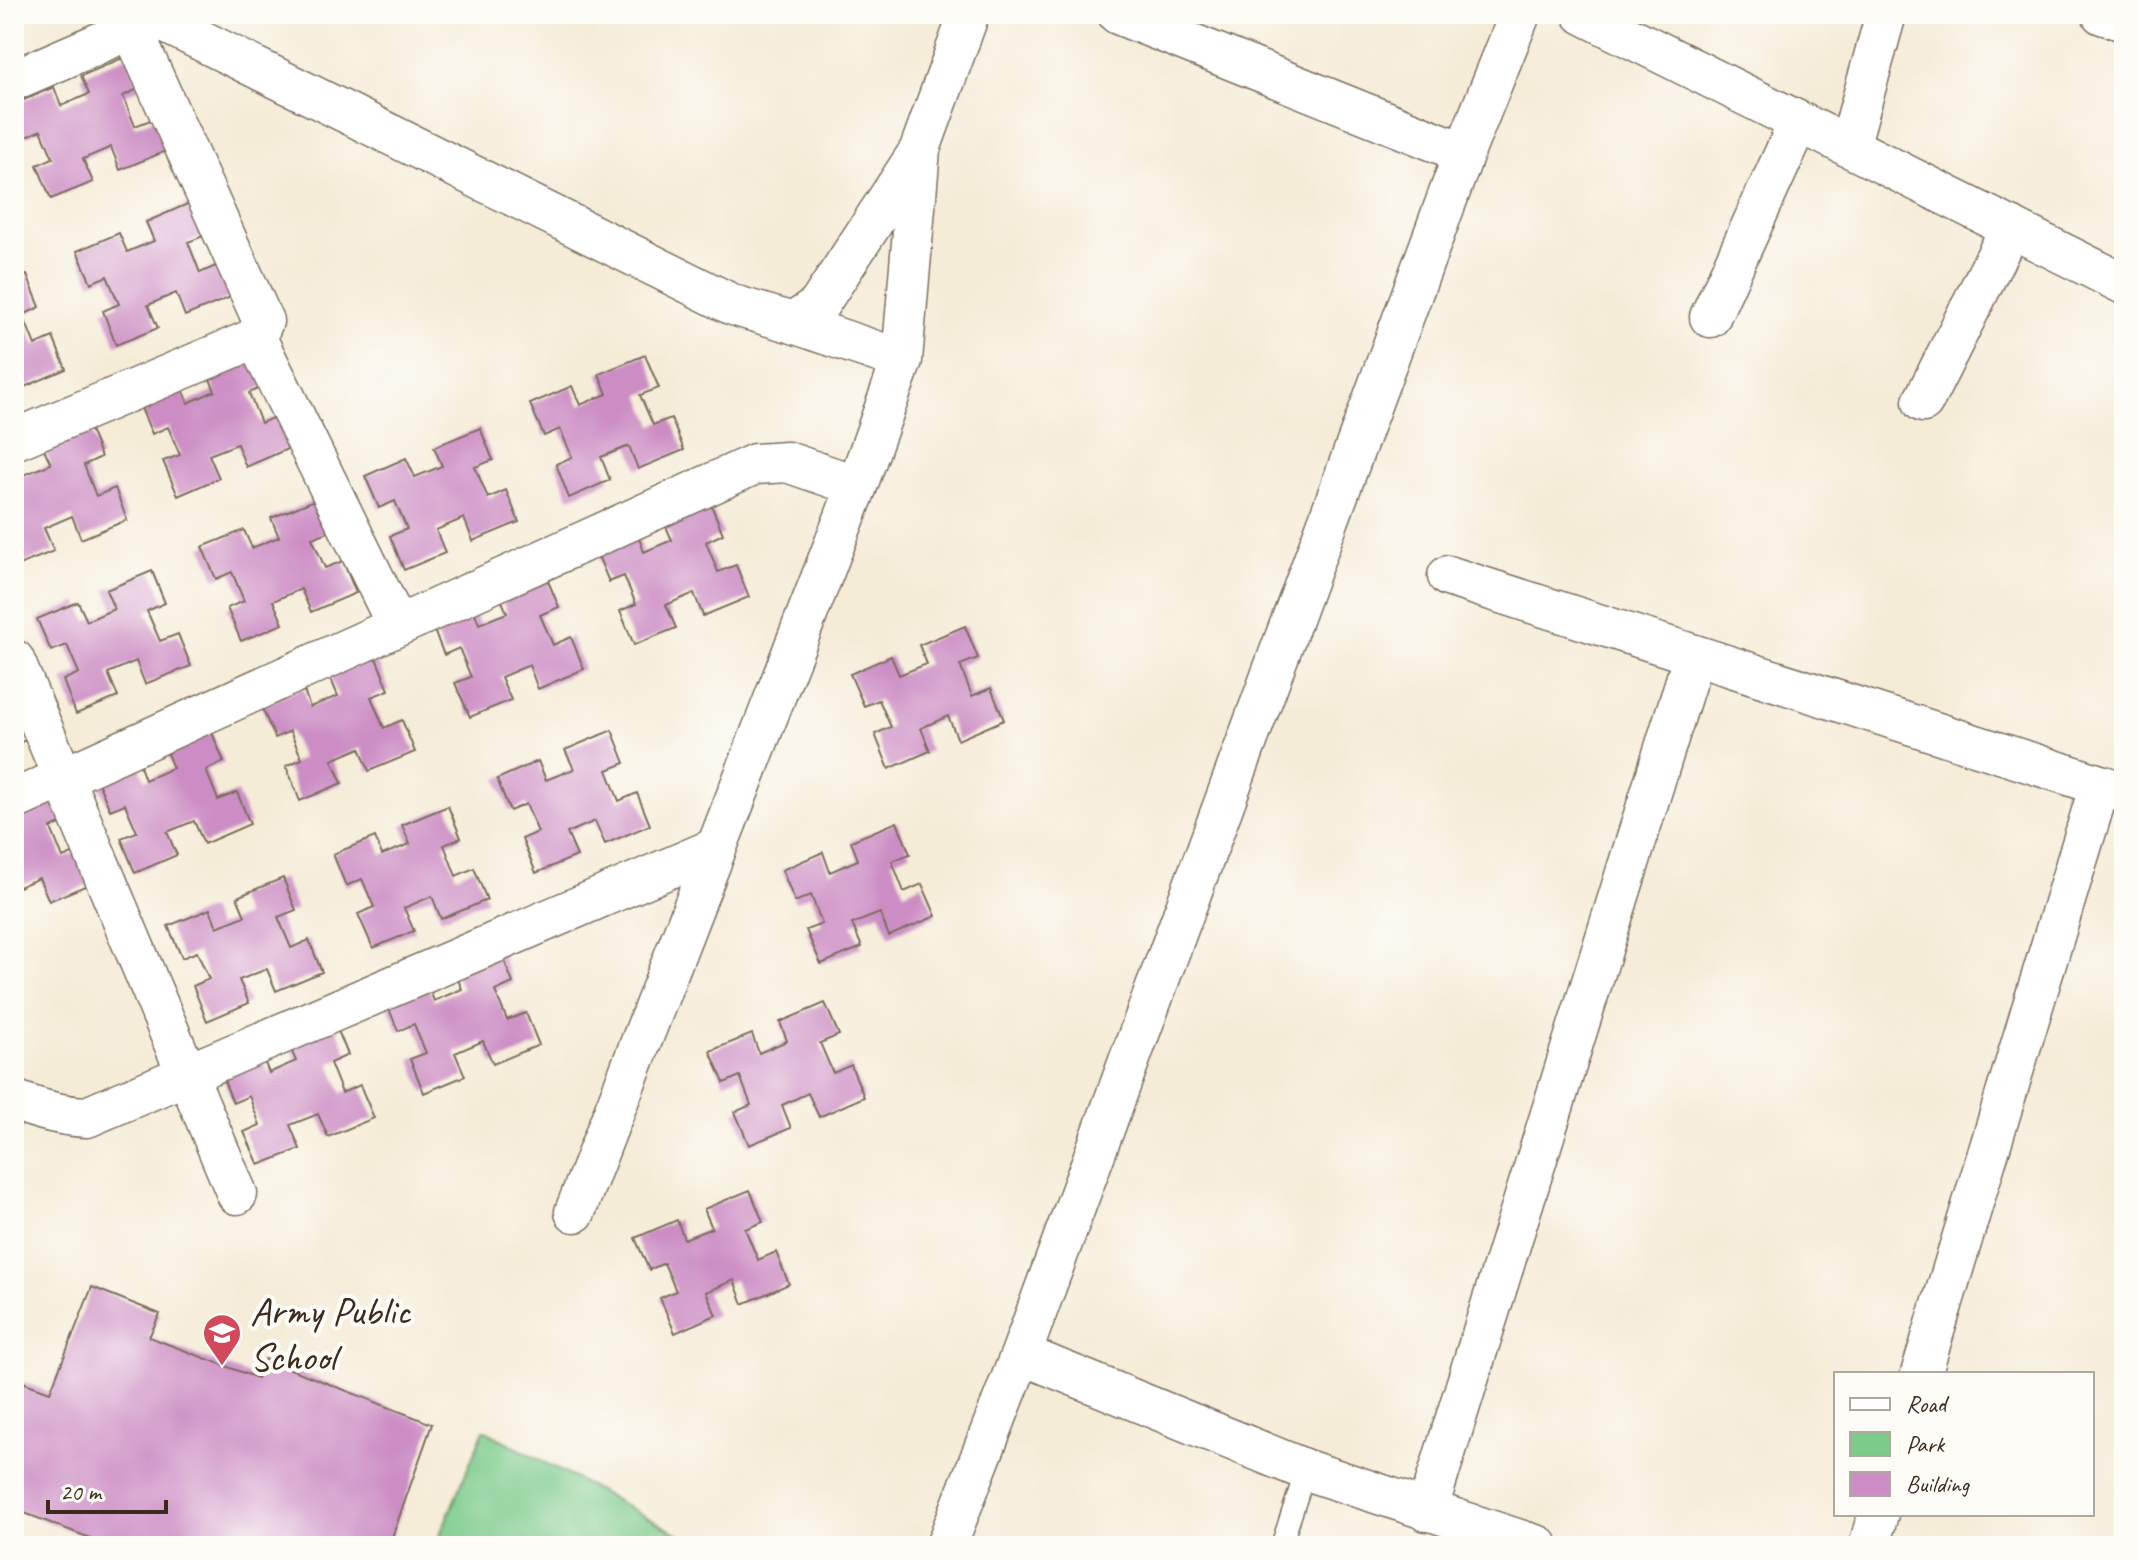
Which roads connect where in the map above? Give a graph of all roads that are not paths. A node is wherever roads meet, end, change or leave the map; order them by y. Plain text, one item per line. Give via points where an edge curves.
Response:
1 (969, 14) edge
2 (1118, 14) edge
3 (1520, 14) edge
4 (1583, 14) edge
5 (1886, 14) edge
6 (2102, 14) edge
7 (146, 20) edge
8 (2124, 21) edge
9 (14, 80) edge
10 (1799, 122) junction
11 (1849, 147) junction
12 (920, 149) junction
13 (1464, 153) junction
14 (2011, 227) junction
15 (2124, 284) edge
16 (1710, 317) dead end
17 (793, 323) junction
18 (256, 338) junction
19 (902, 360) junction
20 (1923, 402) dead end
21 (14, 440) edge
22 (857, 486) junction
23 (1448, 576) dead end
24 (397, 625) junction
25 (1694, 655) junction
26 (14, 660) edge
27 (64, 776) junction
28 (2112, 788) edge
29 (14, 800) edge
30 (716, 848) junction
31 (187, 1075) junction
32 (14, 1100) edge
33 (237, 1194) dead end
34 (575, 1212) dead end
35 (1021, 1354) junction
36 (1922, 1372) edge
37 (1306, 1470) junction
38 (1427, 1511) junction
39 (1877, 1516) edge
40 (946, 1546) edge
41 (1281, 1546) edge
42 (1538, 1546) edge
43 (1869, 1546) edge

1 - 12 street
2 - 13 street
3 - 13 street
4 - 10 street
5 - 11 street
6 - 8 street
7 - 9 street
7 - 17 street via 733,305
7 - 18 street via 263,321
10 - 11 street
10 - 16 street
11 - 14 street
12 - 17 street via 818,306
12 - 19 street
13 - 35 street
14 - 15 street
14 - 20 street
17 - 19 street
18 - 21 street
18 - 24 street
19 - 22 street
22 - 24 street via 787,462 755,464
22 - 30 street
23 - 25 street
24 - 27 street
25 - 28 street
25 - 38 street
26 - 27 street
27 - 29 street
27 - 31 street
28 - 36 street
30 - 31 street
30 - 34 street
31 - 32 street via 87,1117 64,1116
31 - 33 street
35 - 37 street
35 - 40 street
37 - 38 street
37 - 41 lane
38 - 42 street
39 - 43 street

